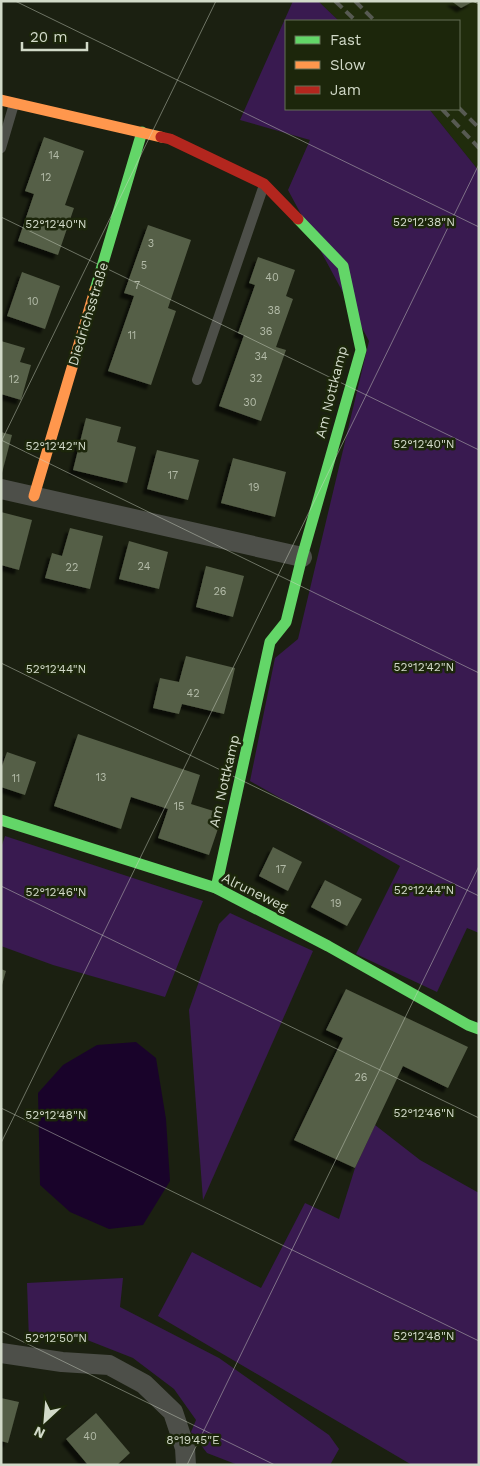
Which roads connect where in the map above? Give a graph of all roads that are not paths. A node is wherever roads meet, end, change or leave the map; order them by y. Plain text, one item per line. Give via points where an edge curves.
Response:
1 (1, 100) edge
2 (15, 103) junction
3 (142, 132) junction
4 (1, 148) edge
5 (264, 184) junction
6 (197, 380) dead end
7 (1, 489) edge
8 (34, 496) junction
9 (302, 556) junction
10 (1, 820) edge
11 (216, 888) junction
12 (479, 1029) edge
13 (1, 1353) edge
14 (186, 1465) edge

1 - 2 street, Am Nottkamp
2 - 3 street, Am Nottkamp
2 - 4 lane
3 - 5 street, Am Nottkamp via 170,139
3 - 8 street, Diedrichsstraße
5 - 6 lane
5 - 9 street, Am Nottkamp via 343,266 361,350
7 - 8 street
8 - 9 street
9 - 11 street, Am Nottkamp via 286,622 270,642
10 - 11 street, Alruneweg
11 - 12 street, Alruneweg
13 - 14 street via 109,1365 144,1384 173,1412 185,1448

